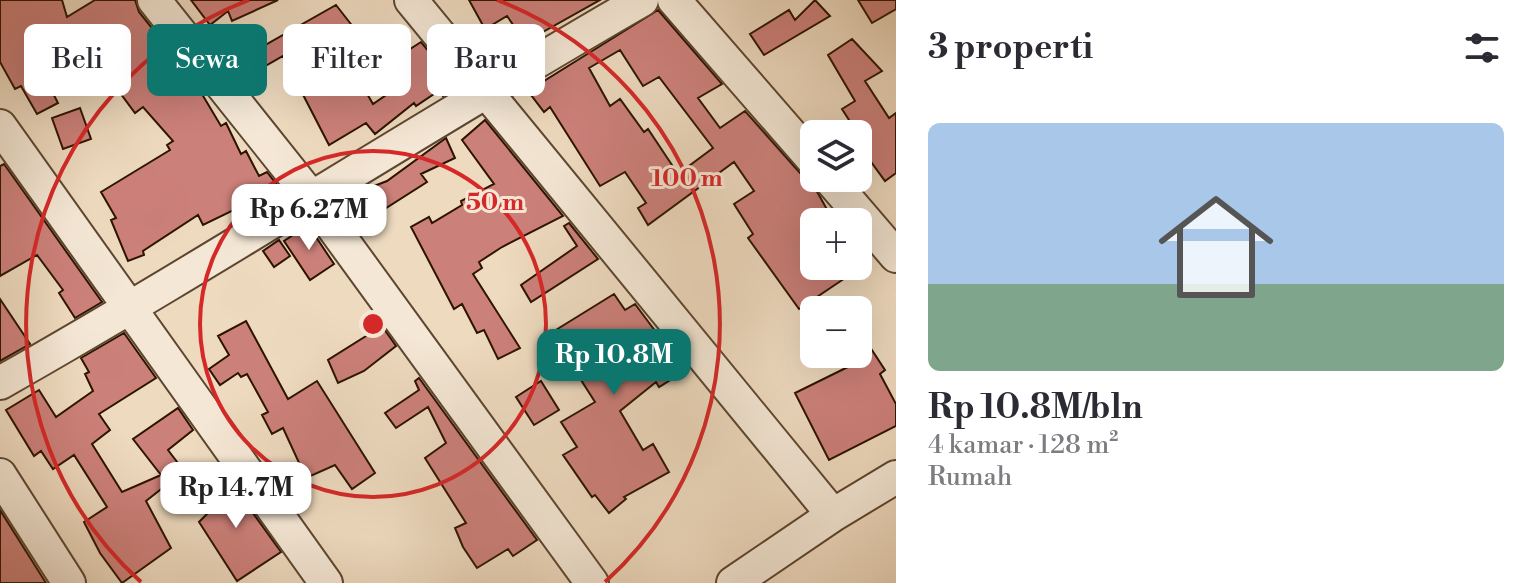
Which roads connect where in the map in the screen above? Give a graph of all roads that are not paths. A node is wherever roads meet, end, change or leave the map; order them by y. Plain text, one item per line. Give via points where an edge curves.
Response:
1 (154, 0) edge
2 (411, 0) edge
3 (642, 0) edge
4 (674, 0) edge
5 (431, 24) edge
6 (545, 56) edge
7 (475, 96) edge
8 (490, 96) edge
9 (0, 126) edge
10 (800, 145) edge
11 (841, 192) edge
12 (311, 197) junction
13 (896, 256) edge
14 (131, 308) junction
15 (0, 383) edge
16 (0, 475) edge
17 (896, 477) edge
18 (833, 515) junction
19 (69, 583) edge
20 (326, 583) edge
21 (592, 583) edge
22 (733, 583) edge

1 - 12 street
2 - 5 street
3 - 6 street
4 - 10 street
7 - 12 street
8 - 18 street
9 - 14 street
11 - 13 street
12 - 14 street
12 - 21 street
14 - 15 street
14 - 20 street
16 - 19 street
17 - 18 street
18 - 22 street

